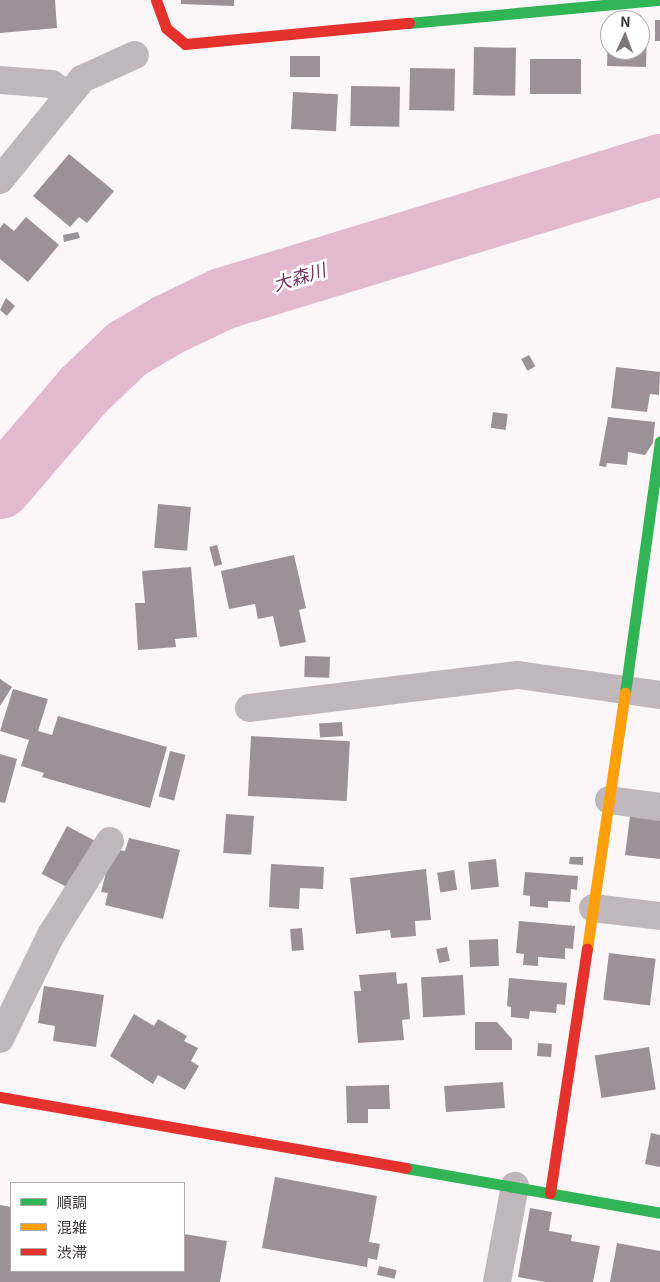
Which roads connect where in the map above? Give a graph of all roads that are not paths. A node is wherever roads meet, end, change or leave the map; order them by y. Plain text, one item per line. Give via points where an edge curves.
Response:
1 (156, 0) edge
2 (657, 0) edge
3 (135, 55) dead end
4 (0, 80) edge
5 (66, 95) junction
6 (0, 180) edge
7 (660, 441) edge
8 (653, 564) edge
9 (626, 691) junction
10 (660, 695) edge
11 (249, 708) dead end
12 (609, 800) junction
13 (660, 807) edge
14 (110, 841) dead end
15 (593, 908) junction
16 (660, 916) edge
17 (0, 1039) edge
18 (0, 1097) edge
19 (515, 1186) junction
20 (550, 1193) junction
21 (660, 1213) edge
22 (498, 1282) edge

1 - 2 street via 166,28 185,44
3 - 5 street via 82,79
4 - 5 street via 52,84
5 - 6 street
7 - 8 street
8 - 9 street
9 - 10 street
9 - 11 street via 518,675
9 - 12 street
12 - 13 street
12 - 15 street
14 - 17 street via 51,935
15 - 16 street
15 - 20 street
18 - 19 street
19 - 20 street
19 - 22 street
20 - 21 street

